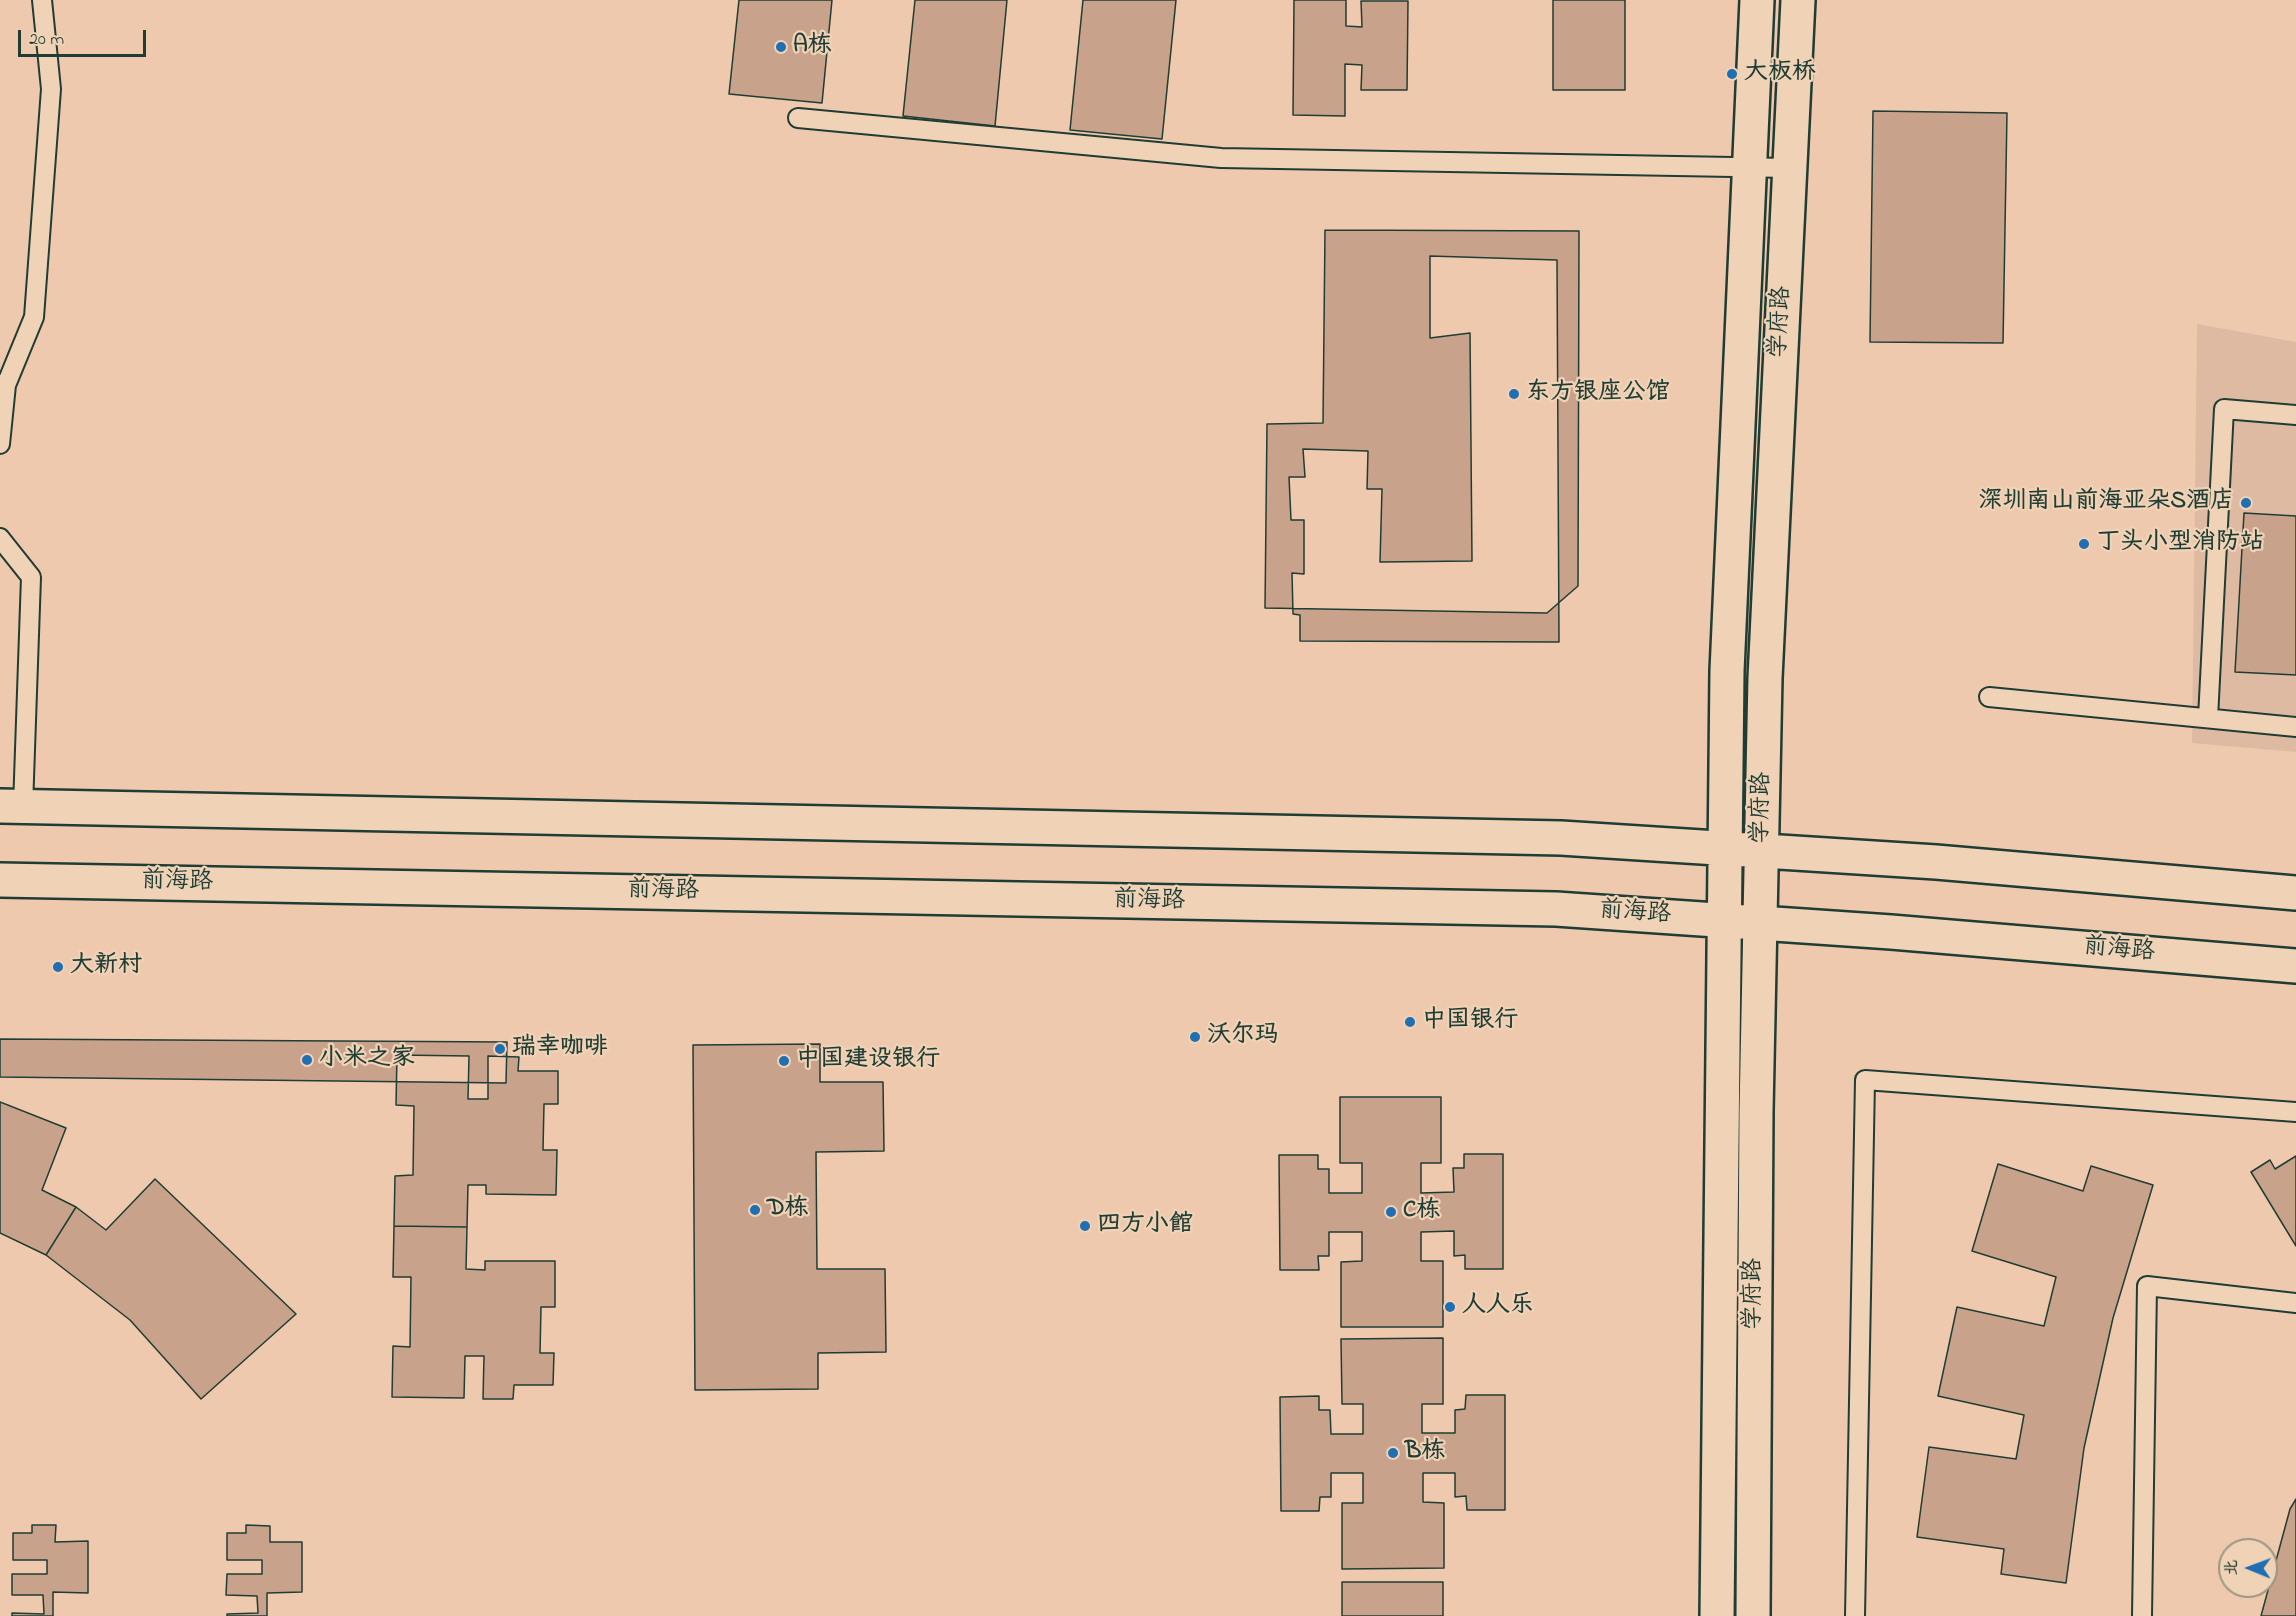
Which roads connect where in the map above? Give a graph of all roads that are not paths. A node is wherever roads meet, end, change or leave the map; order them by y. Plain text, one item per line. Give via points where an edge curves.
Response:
1 (42, 0) edge
2 (1758, 0) edge
3 (1798, 0) edge
4 (798, 118) dead end
5 (1750, 167) junction
6 (1790, 168) junction
7 (3, 385) edge
8 (2296, 415) edge
9 (0, 444) edge
10 (0, 538) edge
11 (1989, 697) dead end
12 (2208, 718) junction
13 (2296, 727) edge
14 (11, 806) edge
15 (1725, 848) junction
16 (1762, 851) junction
17 (0, 880) edge
18 (2296, 893) edge
19 (1724, 921) junction
20 (1760, 923) junction
21 (2296, 966) edge
22 (2296, 1112) edge
23 (2296, 1303) edge
24 (1717, 1616) edge
25 (1753, 1616) edge
26 (1855, 1616) edge
27 (2142, 1616) edge

1 - 7 lane via 51,89 34,317
2 - 5 main road, 学府路
3 - 6 main road, 学府路
4 - 5 lane via 1221,158
5 - 6 lane
5 - 15 main road, 学府路 via 1727,671
6 - 16 main road, 学府路 via 1765,678
7 - 9 lane
8 - 12 lane via 2224,409
10 - 14 lane via 30,577
11 - 12 lane
12 - 13 lane
14 - 15 main road via 1549,838
15 - 16 main road
15 - 19 main road, 学府路
16 - 18 main road
16 - 20 main road, 学府路
17 - 19 main road, 前海路 via 1544,909
19 - 20 main road, 前海路
19 - 24 main road, 学府路
20 - 21 main road, 前海路
20 - 25 main road, 学府路
22 - 26 lane via 1865,1080
23 - 27 lane via 2147,1286

